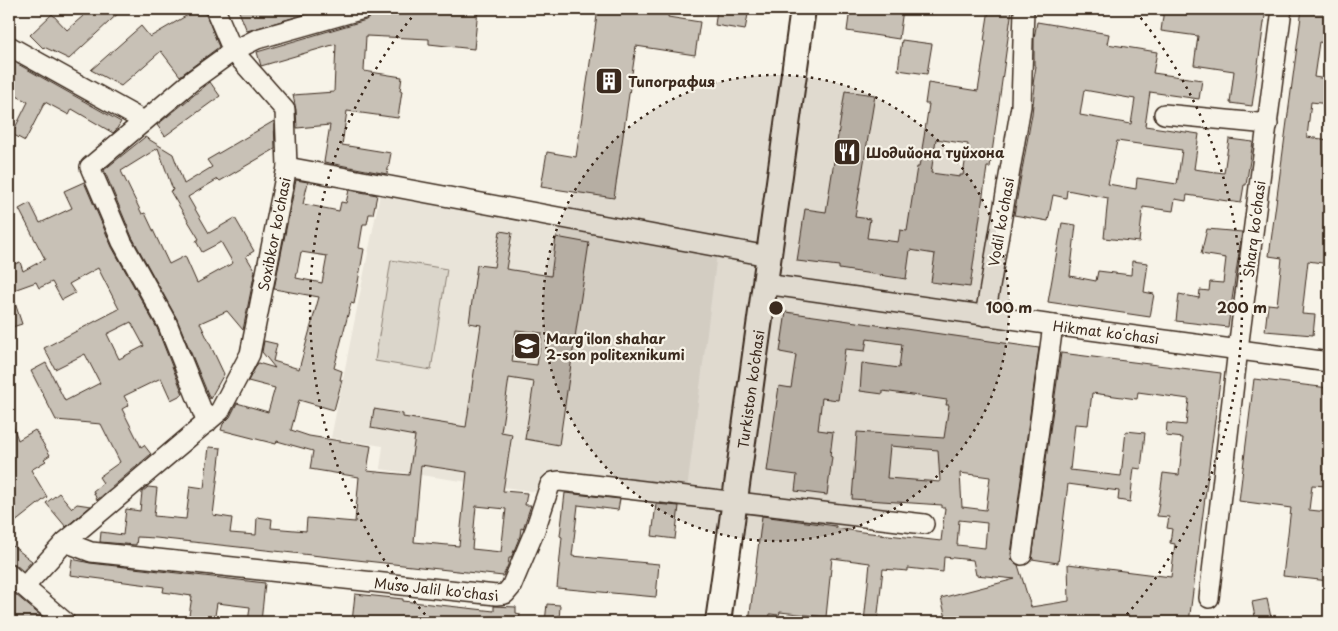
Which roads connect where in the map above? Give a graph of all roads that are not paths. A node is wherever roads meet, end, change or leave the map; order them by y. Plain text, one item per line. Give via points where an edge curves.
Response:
1 (215, 9) edge
2 (363, 9) edge
3 (803, 9) edge
4 (1024, 9) edge
5 (1282, 9) edge
6 (9, 46) edge
7 (233, 51) junction
8 (1164, 114) dead end
9 (144, 121) junction
10 (1268, 124) junction
11 (287, 166) junction
12 (768, 256) junction
13 (765, 284) junction
14 (985, 316) junction
15 (1053, 325) junction
16 (1238, 349) junction
17 (1329, 362) edge
18 (207, 423) junction
19 (735, 501) junction
20 (924, 524) dead end
21 (65, 542) junction
22 (1022, 555) dead end
23 (9, 574) edge
24 (25, 586) junction
25 (1209, 598) dead end
26 (65, 622) edge
27 (718, 622) edge

1 - 7 street, Soxibkor ko'chasi
2 - 7 street via 257,40
3 - 12 main road, Turkiston ko’chasi
4 - 14 street, Vodil koʻchasi via 1021,106
5 - 10 street, Sharq koʻchasi
6 - 9 street
7 - 9 street
7 - 11 street, Soxibkor ko'chasi via 286,110
8 - 10 street
9 - 18 street via 90,167 122,242 167,323
10 - 16 street, Sharq koʻchasi
11 - 12 street
11 - 18 street, Soxibkor ko'chasi via 250,354 220,411
12 - 13 main road, Turkiston ko’chasi
13 - 14 street, Hikmat koʻchasi
13 - 19 main road, Turkiston ko’chasi
14 - 15 street, Hikmat koʻchasi
15 - 16 street, Hikmat koʻchasi
15 - 22 street
16 - 17 street, Hikmat koʻchasi
16 - 25 street, Sharq koʻchasi
18 - 21 street, Soxibkor ko'chasi
19 - 20 street
19 - 21 street, Muso Jalil ko'chasi via 553,482 511,587 505,594 496,595 91,552
19 - 27 main road, Turkiston ko’chasi
21 - 24 street, Soxibkor ko'chasi
23 - 24 street
24 - 26 street

